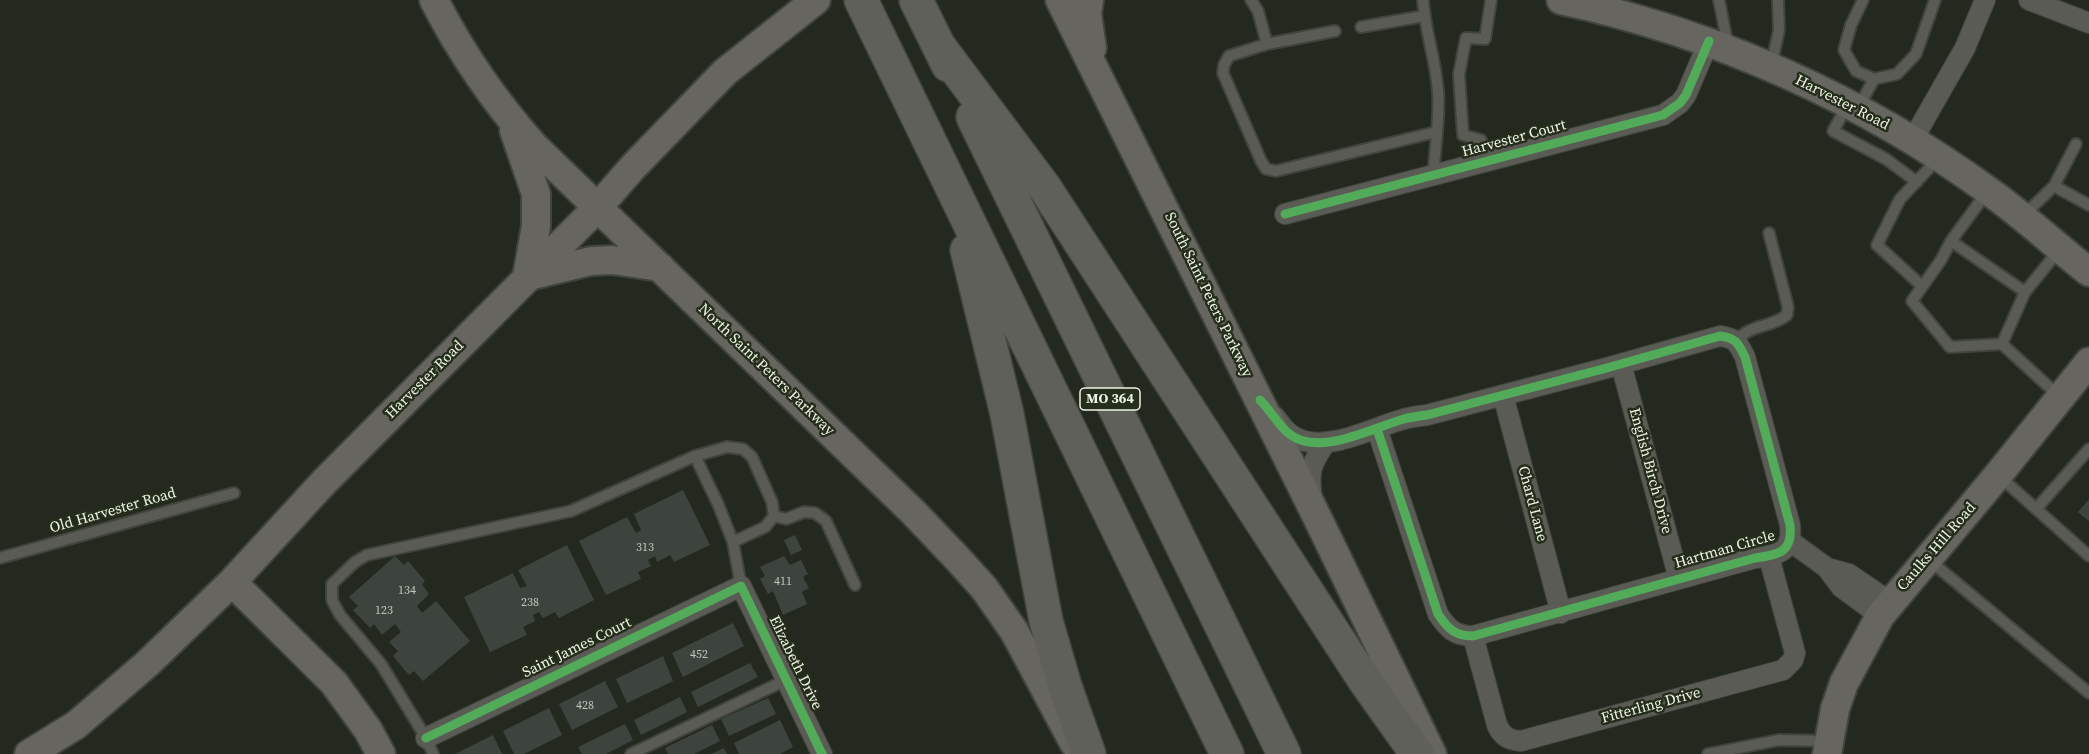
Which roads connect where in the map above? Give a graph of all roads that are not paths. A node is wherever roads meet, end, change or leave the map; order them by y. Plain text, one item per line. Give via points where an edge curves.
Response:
1 (434, 0) edge
2 (816, 0) edge
3 (861, 0) edge
4 (916, 0) edge
5 (1060, 0) edge
6 (1089, 0) edge
7 (1251, 0) edge
8 (1423, 0) edge
9 (1491, 0) edge
10 (1561, 0) edge
11 (1719, 0) edge
12 (1778, 0) edge
13 (1863, 0) edge
14 (1935, 0) edge
15 (1985, 0) edge
16 (2029, 0) edge
17 (1261, 5) edge
18 (1424, 16) junction
19 (2089, 23) edge
20 (1360, 27) dead end
21 (1335, 32) dead end
22 (1267, 44) junction
23 (938, 45) junction
24 (1719, 45) junction
25 (1771, 67) junction
26 (1096, 71) junction
27 (1874, 79) junction
28 (1853, 106) junction
29 (510, 119) junction
30 (1436, 132) junction
31 (1912, 141) junction
32 (2076, 144) dead end
33 (1939, 158) junction
34 (1486, 162) junction
35 (1433, 176) junction
36 (950, 181) junction
37 (1917, 182) junction
38 (2054, 186) junction
39 (1988, 191) junction
40 (2089, 205) edge
41 (598, 207) junction
42 (1285, 214) dead end
43 (2023, 217) junction
44 (1768, 233) dead end
45 (1951, 242) junction
46 (2078, 261) edge
47 (660, 267) junction
48 (527, 276) junction
49 (1922, 286) junction
50 (2025, 292) junction
51 (1735, 342) junction
52 (2002, 344) junction
53 (2089, 362) edge
54 (1621, 364) junction
55 (1503, 394) junction
56 (2060, 397) junction
57 (1260, 400) junction
58 (1377, 429) junction
59 (1326, 442) junction
60 (2089, 449) edge
61 (695, 456) junction
62 (1998, 475) junction
63 (234, 493) dead end
64 (2036, 509) junction
65 (774, 516) junction
66 (1317, 517) junction
67 (1790, 541) junction
68 (733, 543) junction
69 (1769, 556) junction
70 (2089, 556) edge
71 (0, 558) edge
72 (1928, 559) junction
73 (1679, 579) junction
74 (232, 582) junction
75 (855, 585) dead end
76 (741, 586) junction
77 (1885, 609) junction
78 (1561, 613) junction
79 (1473, 636) junction
80 (786, 680) junction
81 (2089, 693) edge
82 (430, 746) edge
83 (1828, 748) edge
84 (1748, 749) edge
85 (30, 754) edge
86 (381, 754) edge
87 (631, 754) edge
88 (822, 754) edge
89 (1080, 754) edge
90 (1089, 754) edge
91 (1227, 754) edge
92 (1284, 754) edge
93 (1417, 754) edge
94 (1432, 754) edge
95 (1708, 754) edge

1 - 29 main road, North Saint Peters Parkway via 478,76
2 - 41 main road, Harvester Road via 724,72
3 - 36 highway, MO 364
4 - 23 highway, MO 364
5 - 26 main road, South Saint Peters Parkway
6 - 26 main road via 1087,14
7 - 17 lane
8 - 18 lane
9 - 34 lane via 1485,39 1466,38 1459,74 1463,135 1481,140
10 - 24 main road, Harvester Road
11 - 24 lane
12 - 25 lane via 1779,30
13 - 27 lane via 1844,50 1856,71
14 - 27 lane via 1916,54 1896,74
15 - 31 street via 1965,48
16 - 19 street
17 - 22 lane
18 - 20 lane
18 - 30 lane via 1438,94
21 - 22 lane
22 - 30 lane via 1228,56 1223,74 1266,169 1276,171
23 - 92 highway, MO 364
23 - 93 highway via 1045,188 1365,681
24 - 25 main road, Harvester Road
24 - 34 street, Harvester Court via 1680,104 1663,115
25 - 28 main road, Harvester Road
26 - 57 main road, South Saint Peters Parkway
27 - 28 lane
28 - 31 main road, Harvester Road
28 - 37 lane via 1833,131 1886,159
29 - 41 main road, North Saint Peters Parkway
29 - 48 main road via 536,194 536,226
30 - 35 lane
31 - 33 main road, Harvester Road
32 - 38 lane
33 - 37 lane
33 - 39 main road, Harvester Road
34 - 35 street, Harvester Court
35 - 42 street, Harvester Court
36 - 90 highway via 993,349 1046,621
36 - 91 highway, MO 364
37 - 49 lane via 1900,199 1877,245
38 - 40 lane
38 - 43 lane
39 - 43 main road, Harvester Road
39 - 45 lane
41 - 47 main road, North Saint Peters Parkway
41 - 48 main road, Harvester Road
43 - 46 main road, Harvester Road
44 - 51 lane via 1787,315 1748,330
45 - 49 lane
45 - 50 lane
46 - 50 lane
47 - 48 main road via 591,261
47 - 89 main road, North Saint Peters Parkway via 913,512 984,588 1014,631
48 - 74 main road, Harvester Road via 324,482
49 - 52 lane via 1912,301 1950,347
50 - 52 lane
51 - 54 street via 1731,337 1720,336
51 - 67 street, Hartman Circle via 1745,357 1790,525
52 - 56 lane
53 - 56 main road, Caulks Hill Road
54 - 55 street
54 - 73 street, English Birch Drive
55 - 58 street
55 - 78 street, Chard Lane
56 - 62 main road, Caulks Hill Road
57 - 59 street via 1298,439
57 - 66 main road, South Saint Peters Parkway
58 - 59 street
58 - 79 street via 1438,614 1460,636
59 - 66 street via 1309,479
60 - 64 lane
61 - 65 lane via 727,447 743,449 752,457 772,502
61 - 68 lane
61 - 82 lane via 571,511 367,555 332,584 332,600 340,615 381,664
62 - 64 lane
62 - 72 main road, Caulks Hill Road
63 - 71 lane, Old Harvester Road
64 - 70 lane
65 - 68 lane via 765,526
65 - 75 lane via 786,519 804,512 815,513 826,522
66 - 94 main road, South Saint Peters Parkway
67 - 69 street, Hartman Circle via 1787,548
67 - 77 street, Hartman Circle via 1827,568 1841,587
68 - 76 lane
69 - 73 street, Hartman Circle
69 - 79 street, Fitterling Drive via 1795,653 1783,670 1521,741 1505,737 1497,725
72 - 77 main road, Caulks Hill Road
72 - 81 lane
73 - 78 street, Hartman Circle
74 - 85 main road, Harvester Road via 148,663 75,725
74 - 86 main road via 334,683
76 - 80 street, Elizabeth Drive
76 - 82 street, Saint James Court
77 - 83 main road, Caulks Hill Road via 1844,683
78 - 79 street, Hartman Circle
80 - 87 lane
80 - 88 street, Elizabeth Drive
83 - 84 lane via 1779,740
84 - 95 lane

